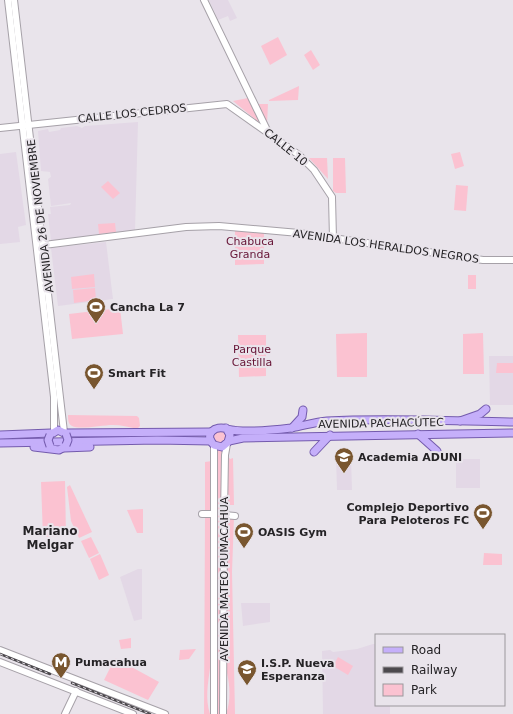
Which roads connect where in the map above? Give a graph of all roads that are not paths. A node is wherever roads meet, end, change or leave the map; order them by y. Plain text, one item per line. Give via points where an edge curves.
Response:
1 (8, 0) edge
2 (14, 0) edge
3 (204, 0) edge
4 (234, 107) joint
5 (26, 125) junction
6 (0, 128) edge
7 (267, 131) junction
8 (333, 239) junction
9 (44, 245) junction
10 (513, 260) edge
11 (486, 409) dead end
12 (303, 410) dead end
13 (459, 422) junction
14 (513, 422) edge
15 (226, 428) junction
16 (291, 428) junction
17 (52, 433) junction
18 (65, 433) junction
19 (513, 433) edge
20 (0, 434) edge
21 (418, 434) junction
22 (330, 435) junction
23 (0, 439) edge
24 (212, 439) junction
25 (228, 442) junction
26 (0, 443) edge
27 (0, 447) edge
28 (52, 447) junction
29 (65, 447) junction
30 (436, 451) dead end
31 (314, 452) dead end
32 (202, 514) dead end
33 (213, 514) junction
34 (224, 515) junction
35 (235, 516) dead end
36 (0, 650) edge
37 (213, 651) junction
38 (224, 651) junction
39 (0, 662) edge
40 (76, 691) junction
41 (65, 714) edge
42 (134, 714) edge
43 (164, 714) edge
44 (214, 714) edge
45 (223, 714) edge

1 - 5 main road, AVENIDA 26 DE NOVIEMBRE
2 - 5 main road, AVENIDA 26 DE NOVIEMBRE
3 - 7 main road
4 - 5 main road, CALLE LOS CEDROS via 224,104
4 - 7 main road, CALLE 10
5 - 6 main road, CALLE LOS CEDROS
5 - 9 main road, AVENIDA 26 DE NOVIEMBRE
5 - 17 main road, AVENIDA 26 DE NOVIEMBRE via 54,402
7 - 8 main road, CALLE 10 via 304,160 325,184 331,195
8 - 9 main road, AVENIDA LOS HERALDOS NEGROS via 299,233 214,226 186,227
8 - 10 main road, AVENIDA LOS HERALDOS NEGROS via 483,260
9 - 18 main road, AVENIDA 26 DE NOVIEMBRE
11 - 13 main road
12 - 16 main road via 302,418
13 - 14 main road, AVENIDA PACHACÚTEC
13 - 16 main road, AVENIDA PACHACÚTEC via 328,421
15 - 16 main road, AVENIDA PACHACÚTEC
15 - 24 main road via 218,427
15 - 25 main road via 230,433
17 - 18 main road via 58,430
17 - 20 main road
17 - 28 main road, bridge via 48,440
18 - 24 main road
18 - 29 main road, bridge via 68,440
19 - 21 main road, AVENIDA PACHACÚTEC
21 - 22 main road, AVENIDA PACHACÚTEC
21 - 30 main road
22 - 25 main road, AVENIDA PACHACÚTEC via 243,438
22 - 31 main road
23 - 24 main road via 199,436
24 - 25 main road via 220,447
24 - 26 main road
24 - 29 main road
24 - 33 main road, AVENIDA MATEO PUMACAHUA
25 - 34 main road, AVENIDA MATEO PUMACAHUA via 225,455
27 - 28 main road
28 - 29 main road via 59,450
32 - 33 main road
33 - 37 main road, AVENIDA MATEO PUMACAHUA
34 - 35 main road
34 - 38 main road, AVENIDA MATEO PUMACAHUA
36 - 43 main road
37 - 38 main road
37 - 44 main road, AVENIDA MATEO PUMACAHUA
38 - 45 main road, AVENIDA MATEO PUMACAHUA
39 - 40 main road
40 - 41 main road
40 - 42 main road

